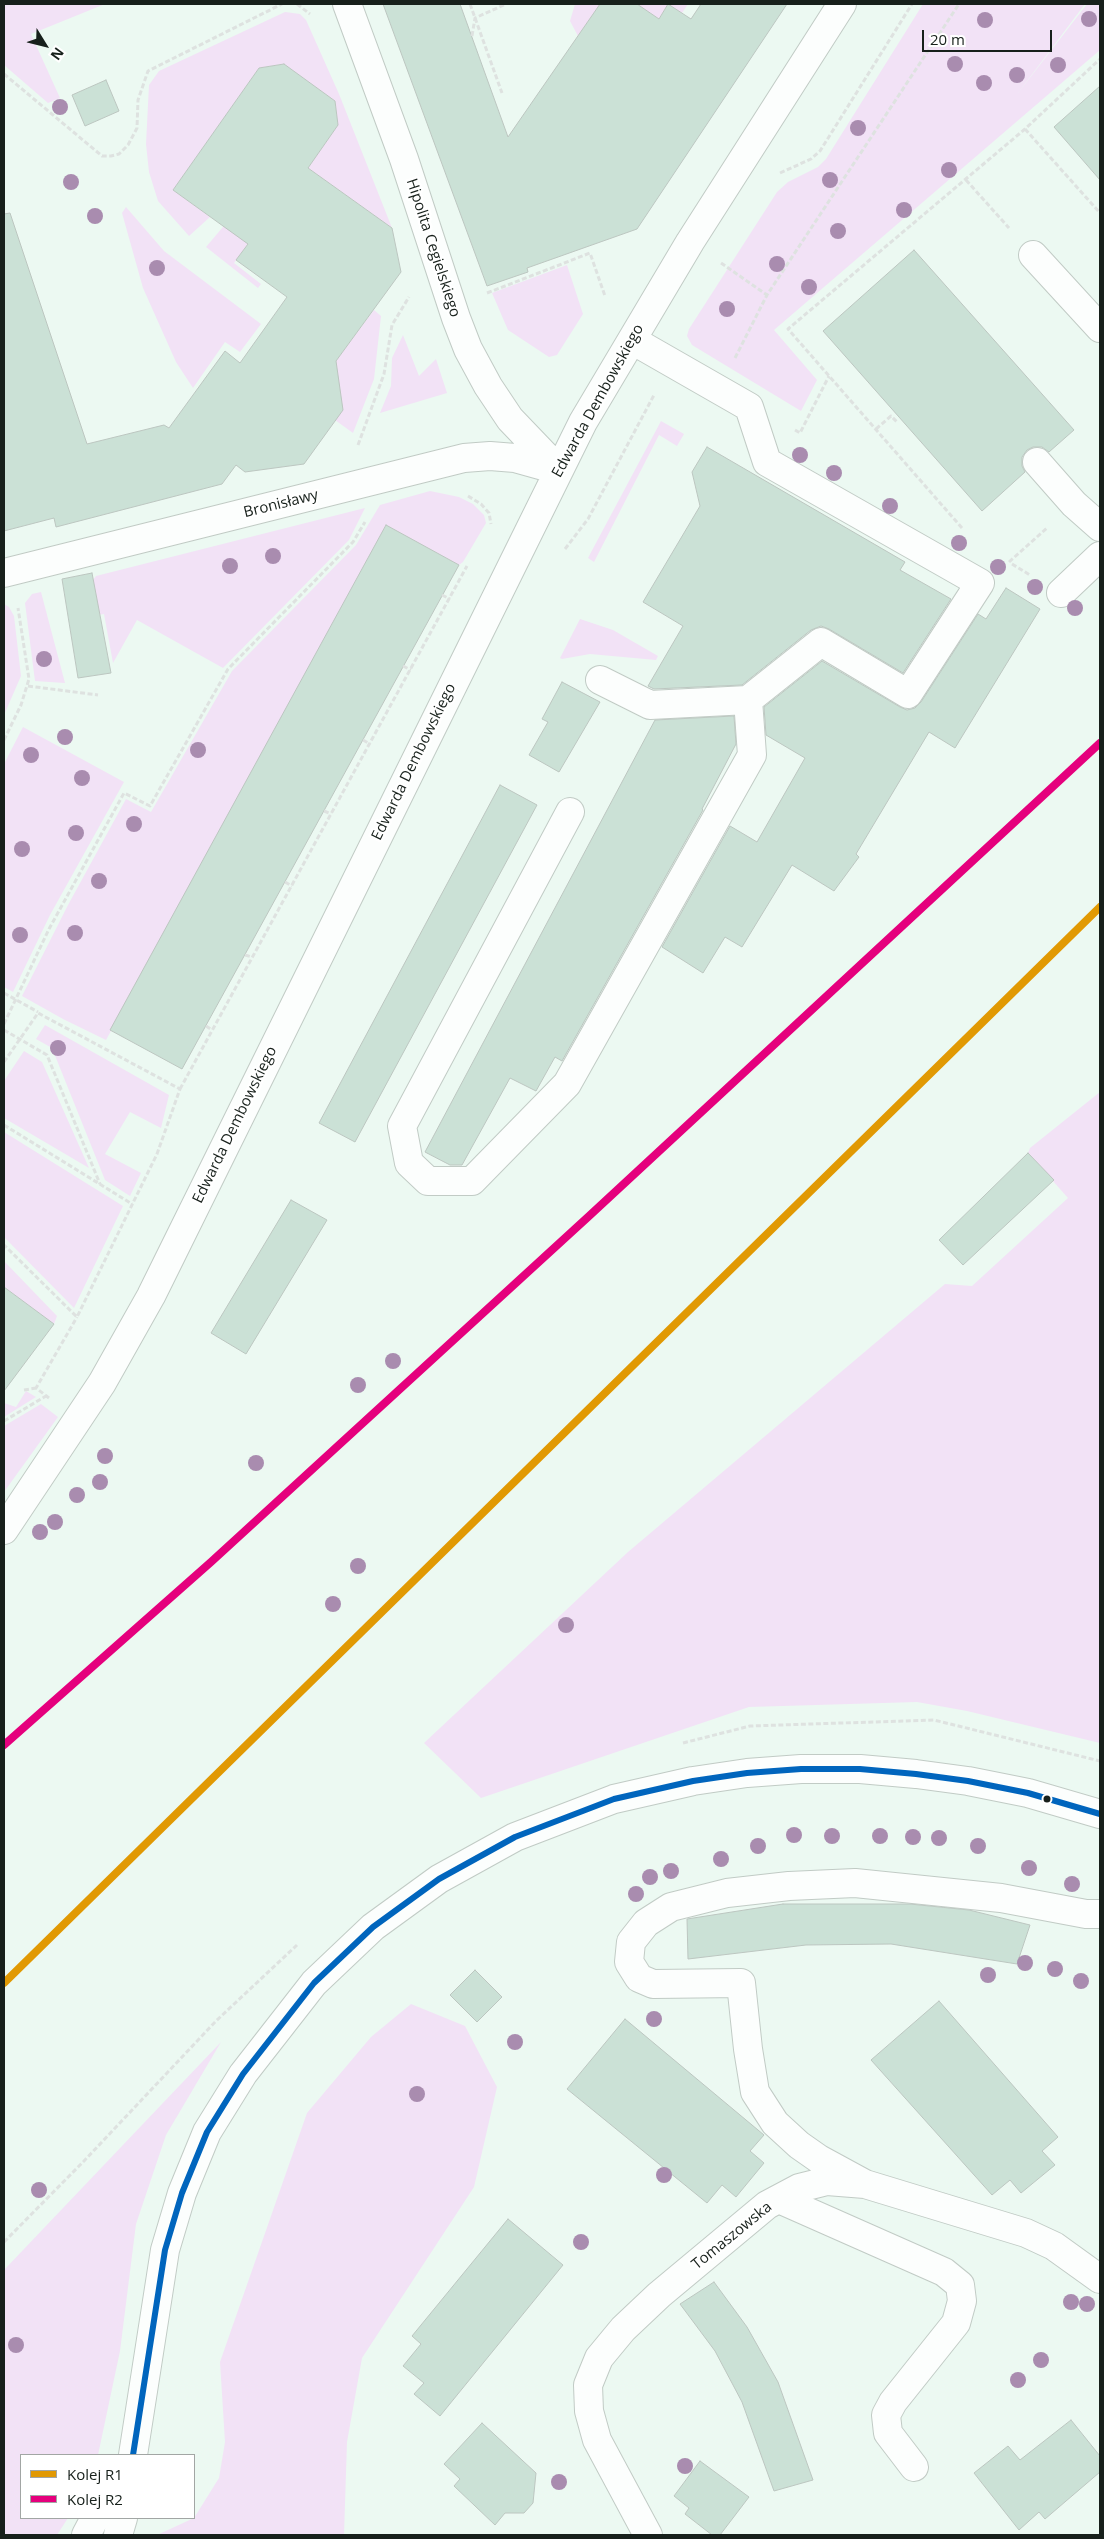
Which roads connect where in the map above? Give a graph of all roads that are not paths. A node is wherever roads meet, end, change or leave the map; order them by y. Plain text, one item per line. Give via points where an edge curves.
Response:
1 (346, 4) edge
2 (842, 4) edge
3 (1033, 255) road end
4 (1100, 328) edge
5 (632, 340) junction
6 (1037, 462) dead end
7 (558, 470) junction
8 (1100, 527) edge
9 (1100, 556) edge
10 (4, 573) edge
11 (1061, 593) dead end
12 (600, 680) dead end
13 (748, 700) junction
14 (570, 812) dead end
15 (4, 1530) edge
16 (1100, 1814) edge
17 (1100, 1914) edge
18 (866, 2184) junction
19 (778, 2199) junction
20 (1100, 2279) edge
21 (138, 2422) junction
22 (125, 2454) edge
23 (133, 2454) edge
24 (914, 2467) dead end
25 (94, 2519) edge
26 (123, 2519) edge
27 (86, 2535) edge
28 (118, 2535) edge
29 (648, 2535) edge

1 - 7 street, Hipolita Cegielskiego via 404,159 468,349 510,419
2 - 5 street, Edwarda Dembowskiego via 690,242
3 - 4 street
5 - 7 street, Edwarda Dembowskiego
5 - 13 street via 749,407 767,462 980,583 908,694 821,642
6 - 8 street via 1074,504
7 - 10 street, Bronisławy via 515,458 464,458
7 - 15 street, Edwarda Dembowskiego via 151,1296 102,1383
9 - 11 street
12 - 13 street via 650,705
13 - 14 street via 752,755 567,1084 472,1181 428,1181 409,1164 402,1126
16 - 21 street via 1028,1793 925,1775 860,1769 747,1773 693,1781 614,1799 515,1837 440,1879 373,1927 314,1983 264,2045 224,2103 193,2163 172,2220 164,2250
17 - 18 street via 1001,1898 855,1883 727,1893 671,1906 646,1922 631,1942 629,1962 640,1978 653,1984 741,1983 755,2092 775,2123 799,2144 819,2159
18 - 19 street, Tomaszowska via 827,2181 799,2188
18 - 20 street, Tomaszowska via 1026,2234 1054,2246
19 - 24 street via 944,2272 960,2285 962,2301 956,2323 886,2415 888,2432
19 - 29 street, Tomaszowska via 659,2295 623,2329 599,2358 588,2385 589,2411 597,2440
21 - 22 street
21 - 23 street
25 - 27 street
26 - 28 street

